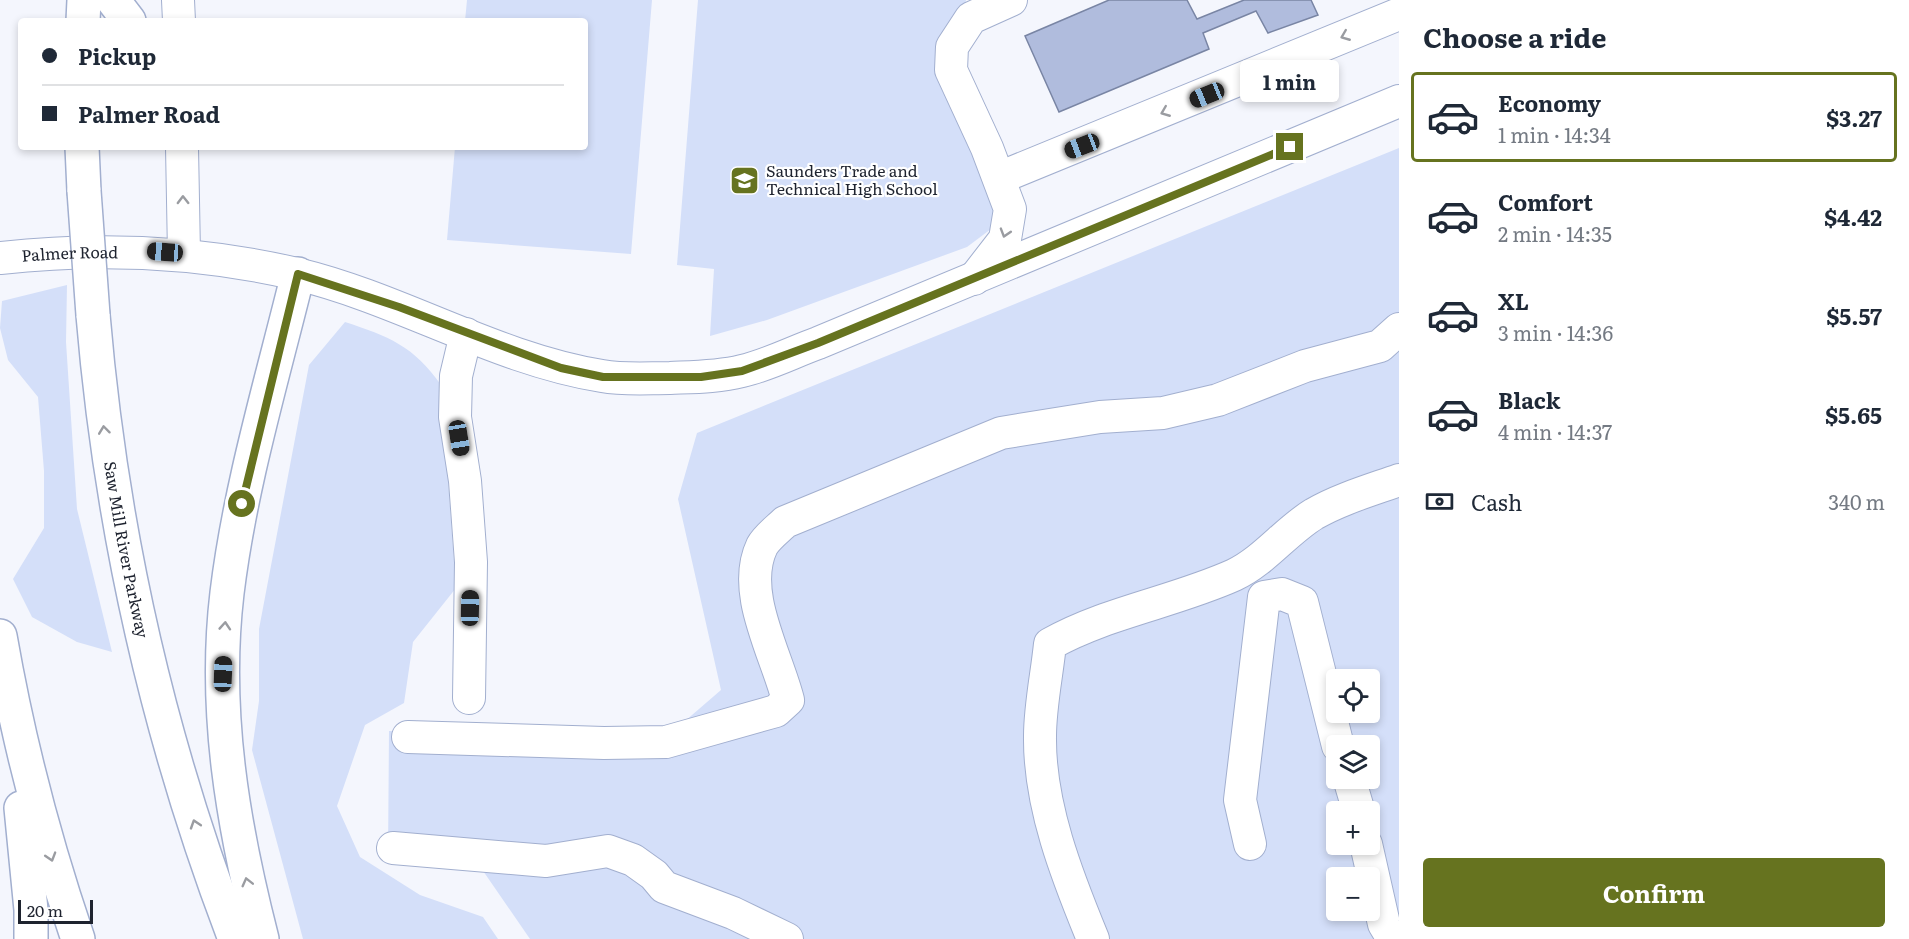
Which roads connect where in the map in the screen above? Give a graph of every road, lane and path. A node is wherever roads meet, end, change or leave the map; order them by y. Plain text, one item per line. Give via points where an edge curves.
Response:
1 (84, 0) edge
2 (113, 0) edge
3 (178, 0) edge
4 (1011, 0) edge
5 (1399, 14) edge
6 (83, 18) edge
7 (127, 18) edge
8 (179, 18) edge
9 (1399, 101) edge
10 (82, 150) edge
11 (182, 150) edge
12 (999, 178) junction
13 (184, 254) junction
14 (0, 258) edge
15 (298, 274) junction
16 (973, 280) junction
17 (1399, 329) edge
18 (466, 334) junction
19 (1399, 480) edge
20 (1245, 568) junction
21 (1268, 596) junction
22 (0, 636) edge
23 (9, 687) junction
24 (469, 698) dead end
25 (1335, 735) edge
26 (408, 737) dead end
27 (1250, 844) dead end
28 (393, 848) dead end
29 (1368, 855) edge
30 (31, 939) edge
31 (78, 939) edge
32 (235, 939) edge
33 (262, 939) edge
34 (786, 939) edge
35 (1093, 939) edge
36 (1393, 939) edge

1 - 6 highway
2 - 7 highway
3 - 8 street
4 - 12 street via 971,18 952,47 951,70
5 -> 12 street
9 - 16 street, Palmer Road
32 -> 10 highway, Saw Mill River Parkway, bridge via 184,791 142,639 111,482 93,315
13 -> 11 street
12 -> 16 street via 1010,209 1005,239
13 - 14 street, Palmer Road via 96,250
13 - 15 street, Palmer Road
15 - 18 street, Palmer Road
33 -> 15 highway via 231,798 224,717 224,635 242,504
16 - 18 street, Palmer Road via 742,371 701,377 603,377 561,368
17 - 26 street via 1380,346 1305,366 1218,400 1163,413 1100,417 1001,433 785,522 763,544 754,572 756,601 788,700 776,711 666,742
18 - 24 street via 456,376 455,417 471,562
19 - 20 street via 1313,515
20 - 21 street
20 - 35 street via 1203,588 1074,631 1050,644 1040,735 1045,788 1059,848
21 - 25 street via 1282,594 1302,602
21 - 27 street via 1264,597 1258,633 1240,800
22 - 23 highway
23 - 30 highway
23 -> 31 highway via 37,809
28 - 34 street via 546,861 608,851 633,860 664,887 733,913
29 - 36 street via 1384,924

